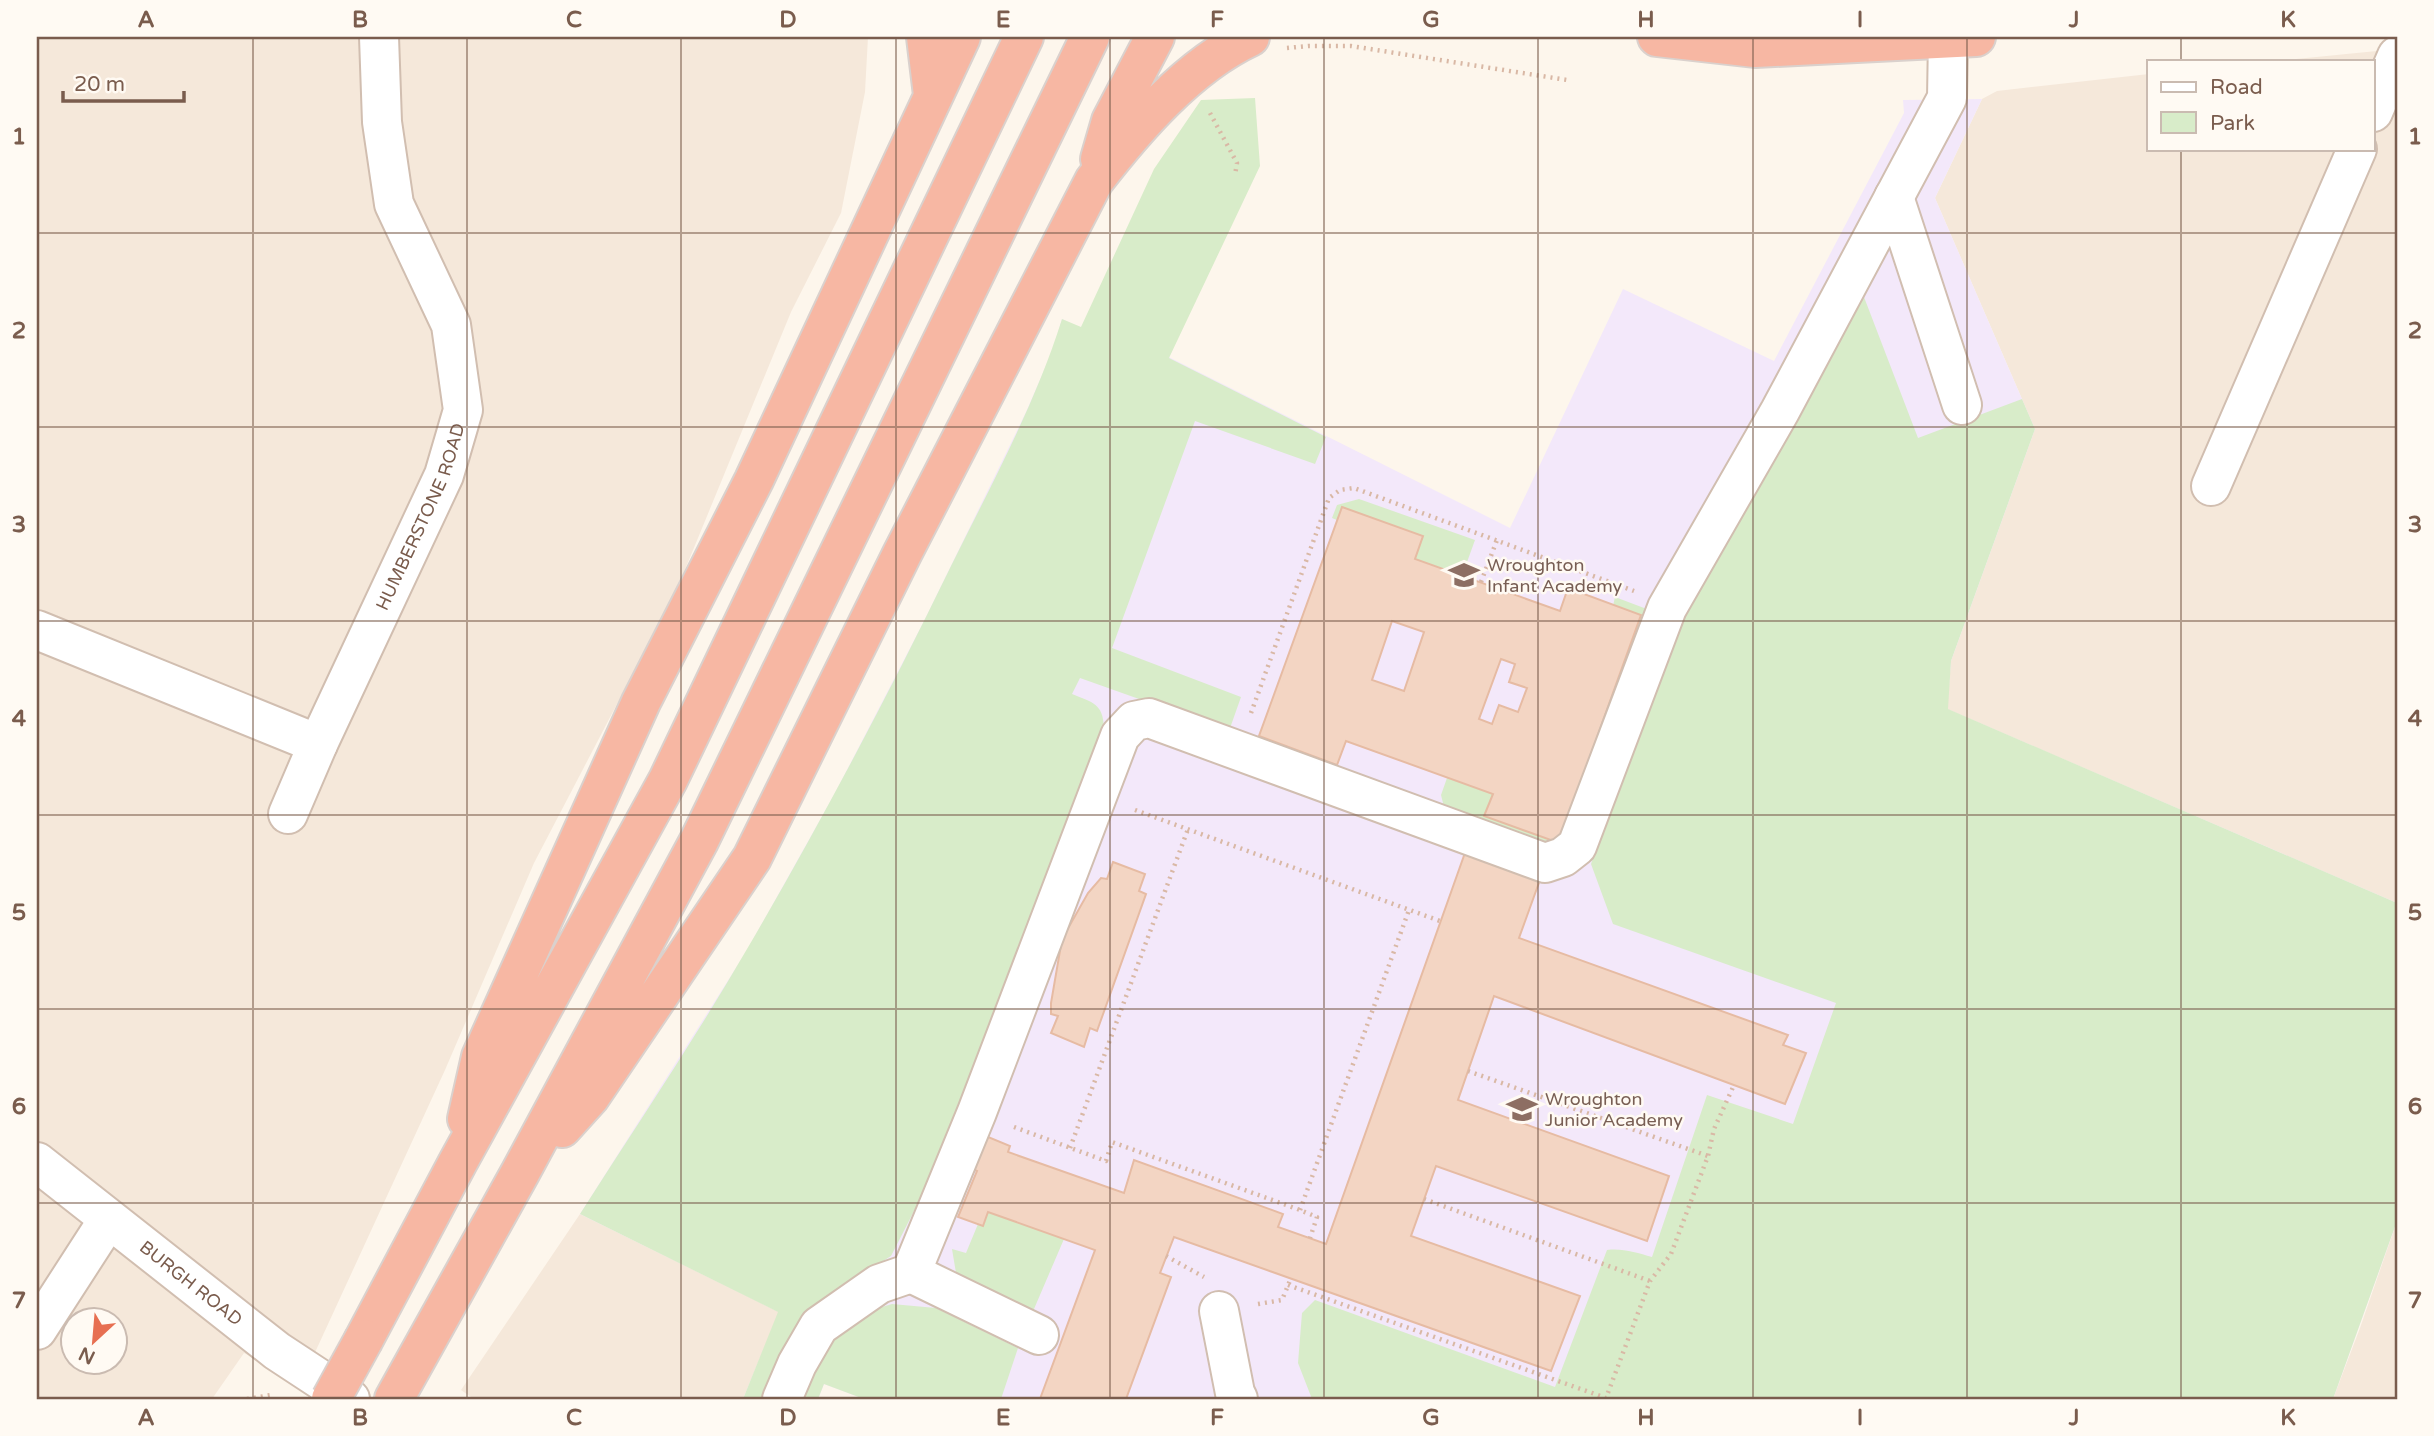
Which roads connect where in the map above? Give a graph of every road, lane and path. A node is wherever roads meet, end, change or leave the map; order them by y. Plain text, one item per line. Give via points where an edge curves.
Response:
1 (379, 37) edge
2 (926, 37) edge
3 (961, 37) edge
4 (1155, 37) edge
5 (1657, 37) edge
6 (1962, 37) edge
7 (1023, 39) edge
8 (1755, 42) edge
9 (1265, 43) edge
10 (1084, 51) edge
11 (2397, 56) edge
12 (1567, 80) dead end
13 (933, 95) junction
14 (2374, 110) edge
15 (1209, 111) dead end
16 (2357, 150) edge
17 (1235, 175) dead end
18 (1094, 181) junction
19 (1894, 197) junction
20 (1962, 405) dead end
21 (2211, 486) dead end
22 (1497, 540) junction
23 (1481, 582) dead end
24 (1669, 604) junction
25 (37, 630) edge
26 (318, 744) junction
27 (1237, 750) junction
28 (1098, 796) junction
29 (288, 814) dead end
30 (1188, 829) junction
31 (1409, 910) junction
32 (1440, 921) dead end
33 (1468, 1071) dead end
34 (1734, 1085) dead end
35 (978, 1112) junction
36 (1070, 1148) junction
37 (1708, 1156) junction
38 (37, 1162) edge
39 (458, 1163) junction
40 (520, 1173) junction
41 (1424, 1199) dead end
42 (1300, 1210) junction
43 (108, 1220) junction
44 (1310, 1238) dead end
45 (911, 1273) junction
46 (1650, 1281) junction
47 (1288, 1285) dead end
48 (1219, 1311) dead end
49 (37, 1330) edge
50 (1039, 1335) dead end
51 (402, 1384) edge
52 (331, 1399) edge
53 (350, 1399) edge
54 (782, 1399) edge
55 (1238, 1399) edge

1 - 26 street, HUMBERSTONE ROAD via 382,122 394,204 451,325 463,410 443,475
2 - 13 highway
3 - 13 highway
4 - 18 highway via 1111,121
5 - 8 highway
6 - 8 highway
6 - 19 street via 1947,97
7 - 39 highway via 668,780
9 - 12 path via 1351,46
9 - 18 highway via 1197,71 1132,132
10 - 40 highway via 699,841
11 - 14 street
13 - 39 highway via 754,480 641,702 481,1057
15 - 17 path via 1237,163
16 - 21 street
18 - 40 highway via 752,858 590,1097
19 - 20 street
19 - 24 street via 1780,411
22 - 23 path
22 - 24 path
22 - 27 path via 1354,488 1329,498
24 - 27 street via 1588,821 1577,846 1563,857 1545,863
25 - 26 street
26 - 29 street, HUMBERSTONE ROAD
27 - 28 street via 1149,718 1133,721 1119,736
28 - 30 path
28 - 35 street
30 - 31 path
30 - 36 path
31 - 32 path
31 - 42 path
33 - 37 path
34 - 37 path via 1714,1129
35 - 36 path
35 - 45 street
36 - 42 path via 1106,1161 1112,1142
37 - 46 path via 1671,1254
38 - 43 street, BURGH ROAD
39 - 52 highway, bridge
40 - 51 highway
41 - 46 path
42 - 44 path via 1317,1217
43 - 49 street
43 - 53 street, BURGH ROAD via 277,1351
45 - 50 street
45 - 54 street via 879,1284 819,1326
46 - 47 path via 1606,1398
48 - 55 street

